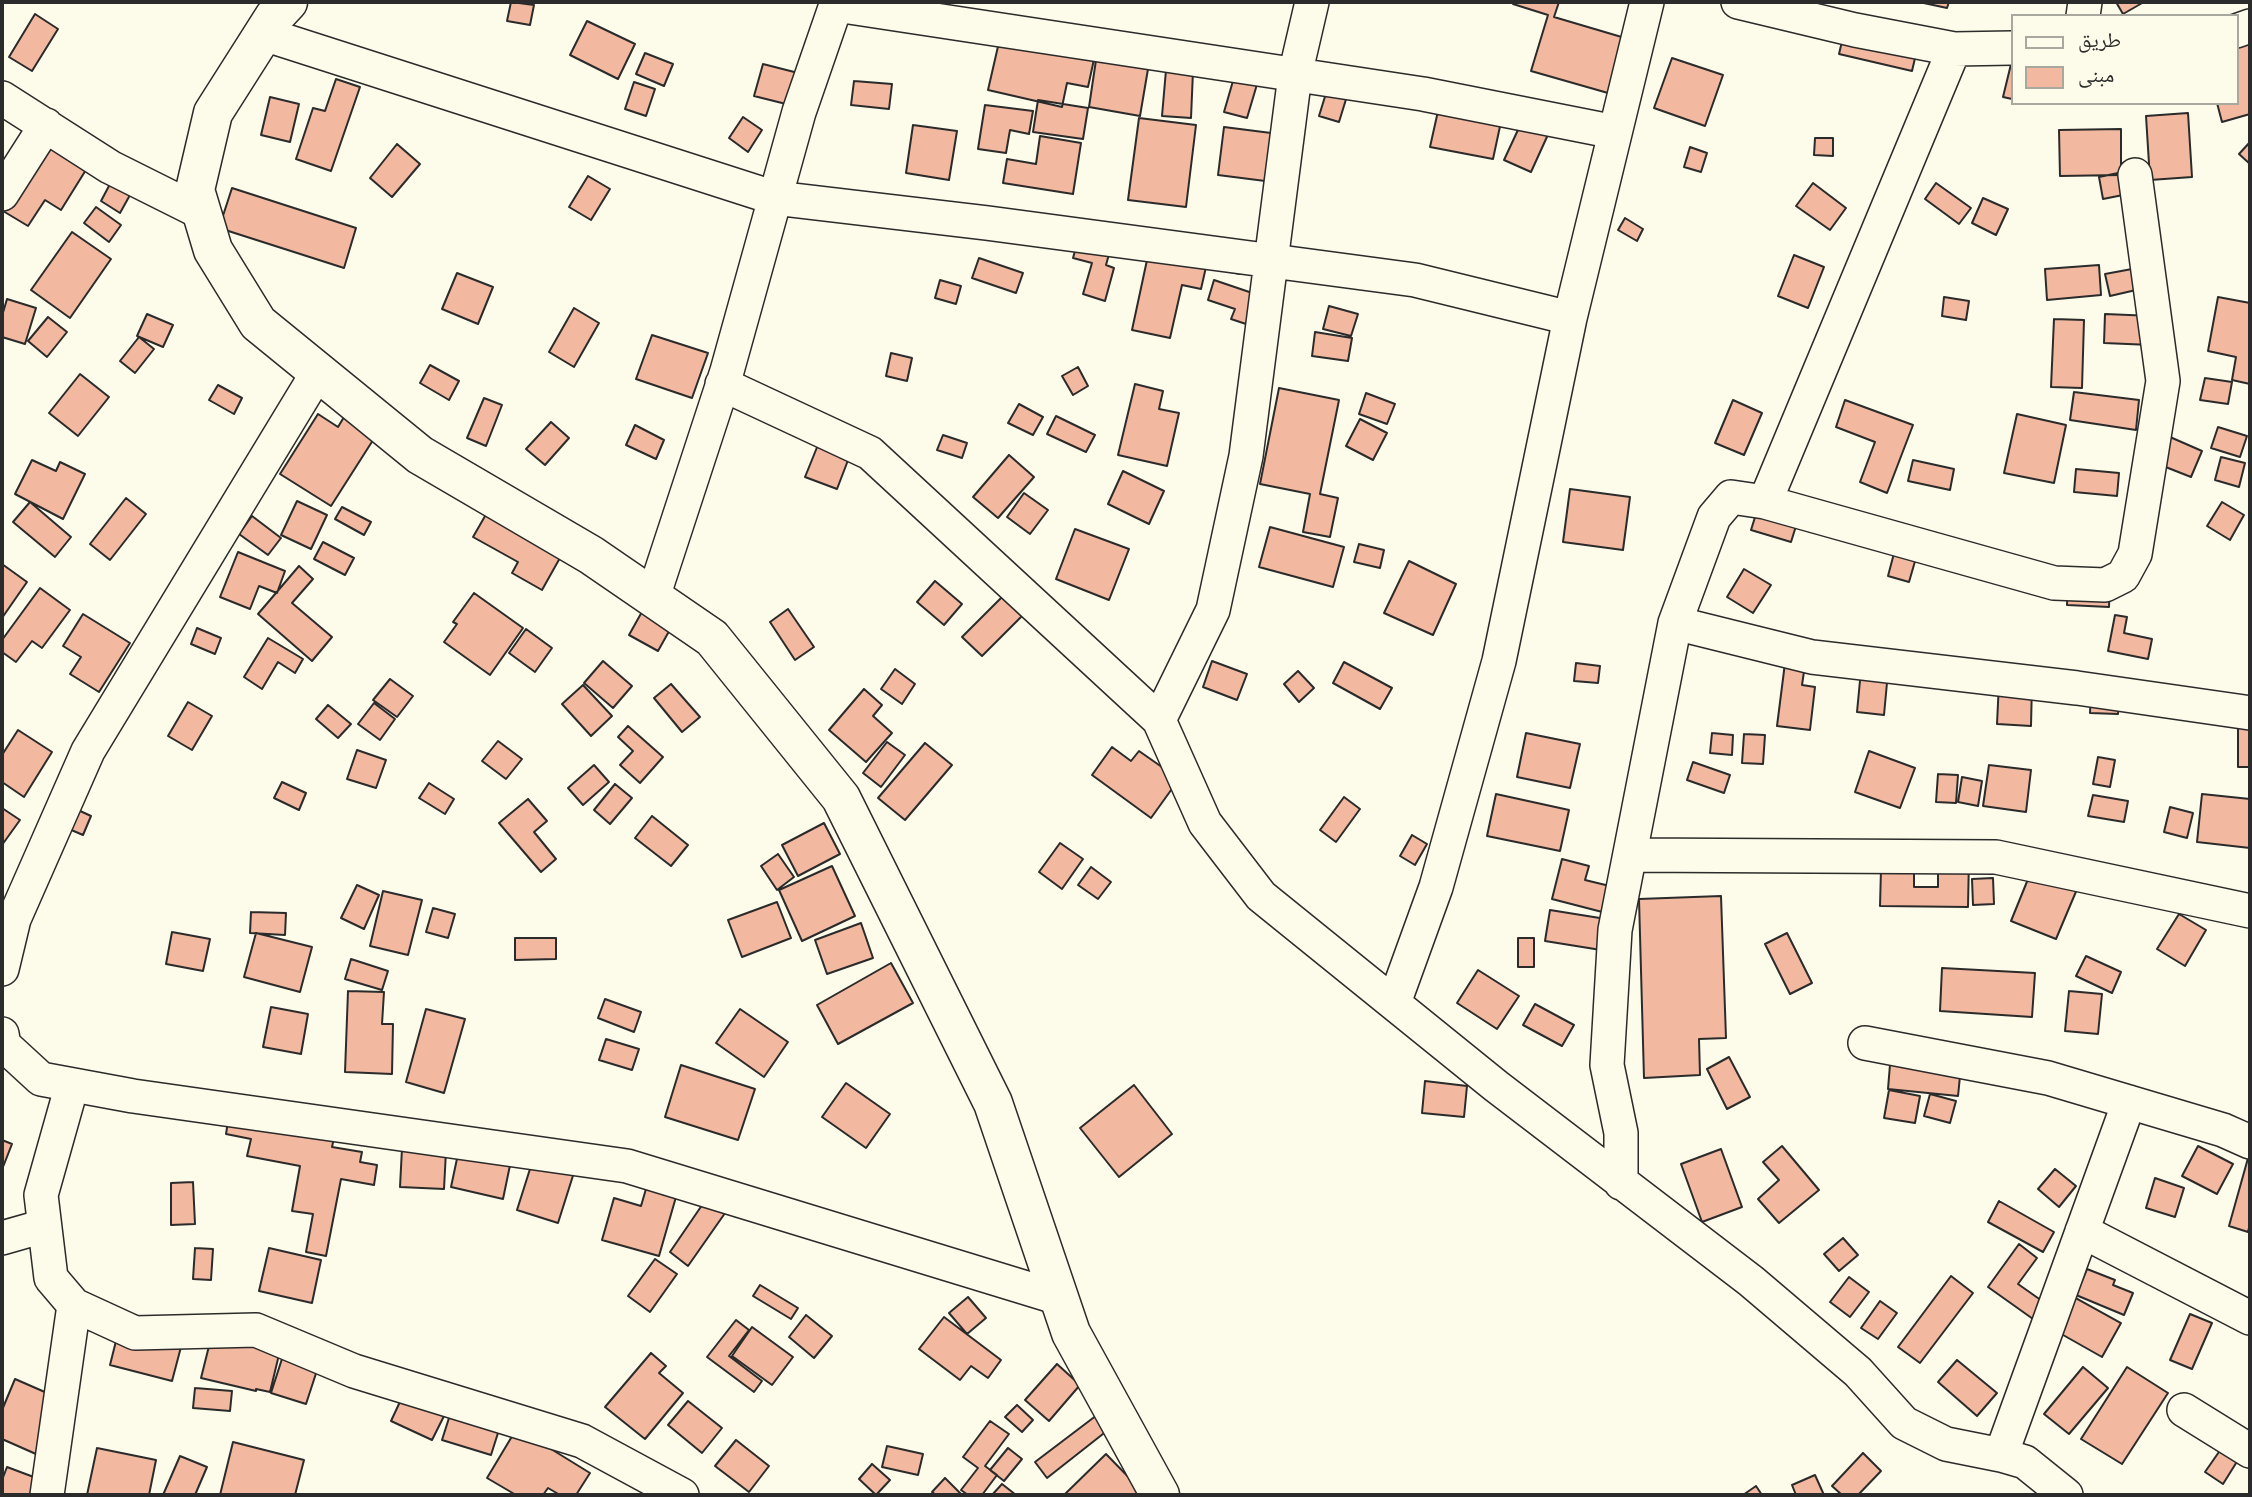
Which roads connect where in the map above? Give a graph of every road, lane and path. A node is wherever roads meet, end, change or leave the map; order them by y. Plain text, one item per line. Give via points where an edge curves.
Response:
1 (288, 2) edge
2 (1312, 2) edge
3 (1647, 2) edge
4 (1738, 2) edge
5 (836, 4) edge
6 (264, 34) junction
7 (2010, 48) edge
8 (1954, 49) junction
9 (1295, 75) junction
10 (2, 99) edge
11 (46, 125) junction
12 (1615, 132) junction
13 (2135, 175) dead end
14 (2, 194) edge
15 (775, 198) junction
16 (202, 213) junction
17 (1270, 260) junction
18 (1570, 318) junction
19 (318, 372) junction
20 (722, 384) junction
21 (1765, 502) junction
22 (653, 597) junction
23 (1675, 622) junction
24 (2250, 713) edge
25 (1159, 720) junction
26 (1630, 855) junction
27 (2250, 911) edge
28 (2, 969) edge
29 (1394, 1003) junction
30 (2, 1034) edge
31 (1865, 1043) dead end
32 (11, 1061) edge
33 (72, 1085) junction
34 (2129, 1102) junction
35 (2250, 1142) edge
36 (1621, 1183) junction
37 (44, 1226) junction
38 (2082, 1231) junction
39 (2, 1238) edge
40 (1059, 1298) junction
41 (74, 1305) junction
42 (2250, 1318) edge
43 (2184, 1410) dead end
44 (2250, 1451) edge
45 (2001, 1455) junction
46 (47, 1495) edge
47 (682, 1495) edge
48 (1160, 1495) edge
49 (2066, 1495) edge

1 - 6 street
2 - 9 street
3 - 12 street
4 - 8 street
5 - 9 street
5 - 15 street
6 - 15 street
6 - 16 street via 213,113 195,190
7 - 8 street
8 - 21 street
9 - 12 street via 1423,94
9 - 17 street
10 - 11 street
11 - 14 street
11 - 16 street via 110,167
12 - 18 street
13 - 21 street via 2163,381 2135,554 2123,576 2105,584 2054,583
15 - 17 street
15 - 20 street
16 - 19 street via 213,250 258,323
17 - 18 street via 1415,280
17 - 25 street via 1246,456 1213,610
18 - 29 street via 1499,662 1436,887
19 - 22 street via 420,455 591,555
19 - 28 street via 88,751 14,919
20 - 22 street
20 - 25 street via 870,453
21 - 23 street via 1731,497 1714,517
22 - 40 street via 712,638 841,798 993,1103
23 - 24 street via 1812,657
23 - 26 street
25 - 29 street via 1205,823 1261,896
26 - 27 street via 1996,857
26 - 36 street via 1615,930 1607,1065 1621,1133
29 - 36 street
30 - 32 street
31 - 34 street via 2048,1078
32 - 33 street via 41,1079
33 - 37 street via 41,1195
33 - 40 street via 626,1166
34 - 35 street
34 - 38 street
36 - 45 street via 1751,1281 1858,1372 1903,1423 1945,1444
37 - 39 street
37 - 41 street via 51,1278
38 - 42 street
38 - 45 street
40 - 48 street via 1071,1333
41 - 46 street
41 - 47 street via 135,1333 256,1330 354,1371 582,1441
43 - 44 street
45 - 49 street via 2025,1462

